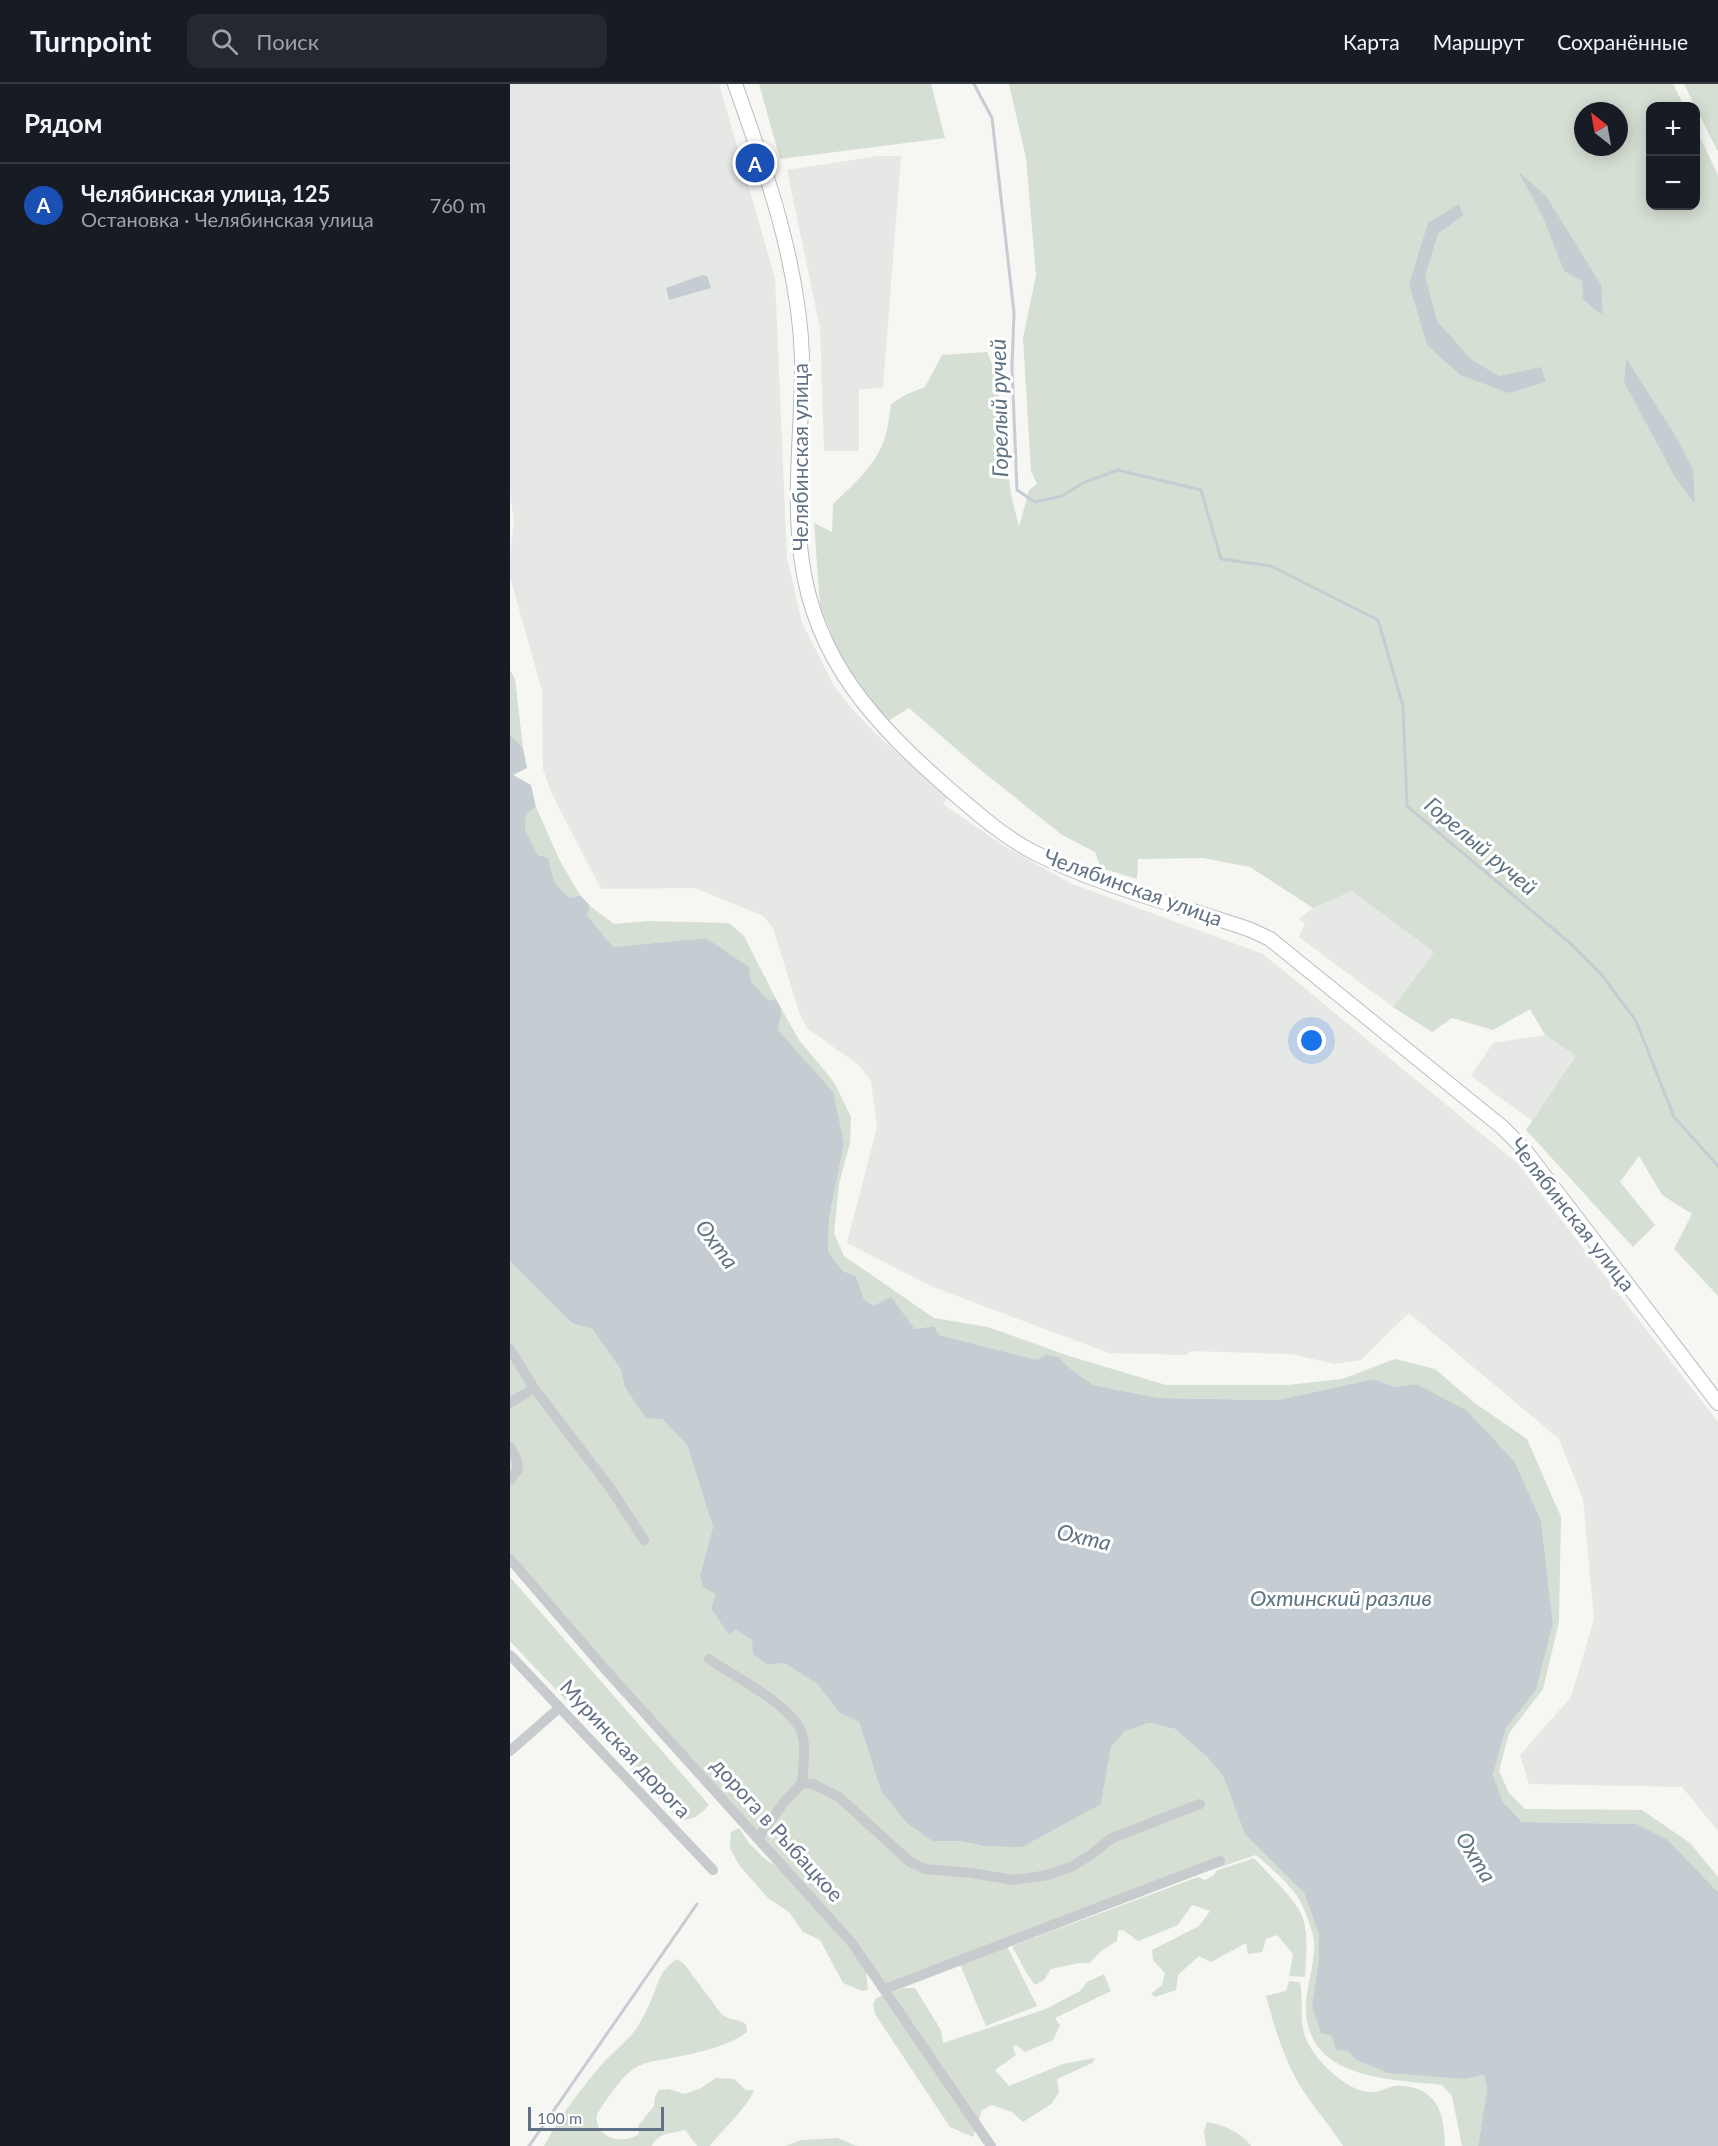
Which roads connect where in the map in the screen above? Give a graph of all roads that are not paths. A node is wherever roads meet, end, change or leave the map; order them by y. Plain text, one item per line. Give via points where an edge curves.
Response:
1 (735, 84) edge
2 (510, 1349) edge
3 (534, 1388) junction
4 (510, 1403) edge
5 (1718, 1403) edge
6 (510, 1447) edge
7 (510, 1480) edge
8 (644, 1540) dead end
9 (510, 1559) edge
10 (510, 1655) edge
11 (709, 1659) dead end
12 (559, 1708) junction
13 (510, 1751) edge
14 (802, 1783) junction
15 (1200, 1804) dead end
16 (758, 1838) junction
17 (1220, 1861) dead end
18 (713, 1870) dead end
19 (885, 1989) junction
20 (992, 2146) edge

1 - 5 street, Челябинская улица via 776,211 794,288 802,358 798,523 806,588 832,658 861,700 903,746 1000,832 1070,869 1270,939 1502,1127 1524,1149
2 - 3 street
3 - 4 street
3 - 8 street via 611,1489
6 - 7 street via 518,1469
9 - 16 street, дорога в Рыбацкое
10 - 12 street, Муринская дорога
11 - 14 street via 763,1692 800,1729
12 - 13 street
12 - 18 street, Муринская дорога
14 - 15 street via 813,1784 838,1797 910,1862 925,1869 1014,1880 1071,1867 1112,1838
14 - 16 street
16 - 19 street, дорога в Рыбацкое via 852,1943
17 - 19 street
19 - 20 street, дорога в Рыбацкое

